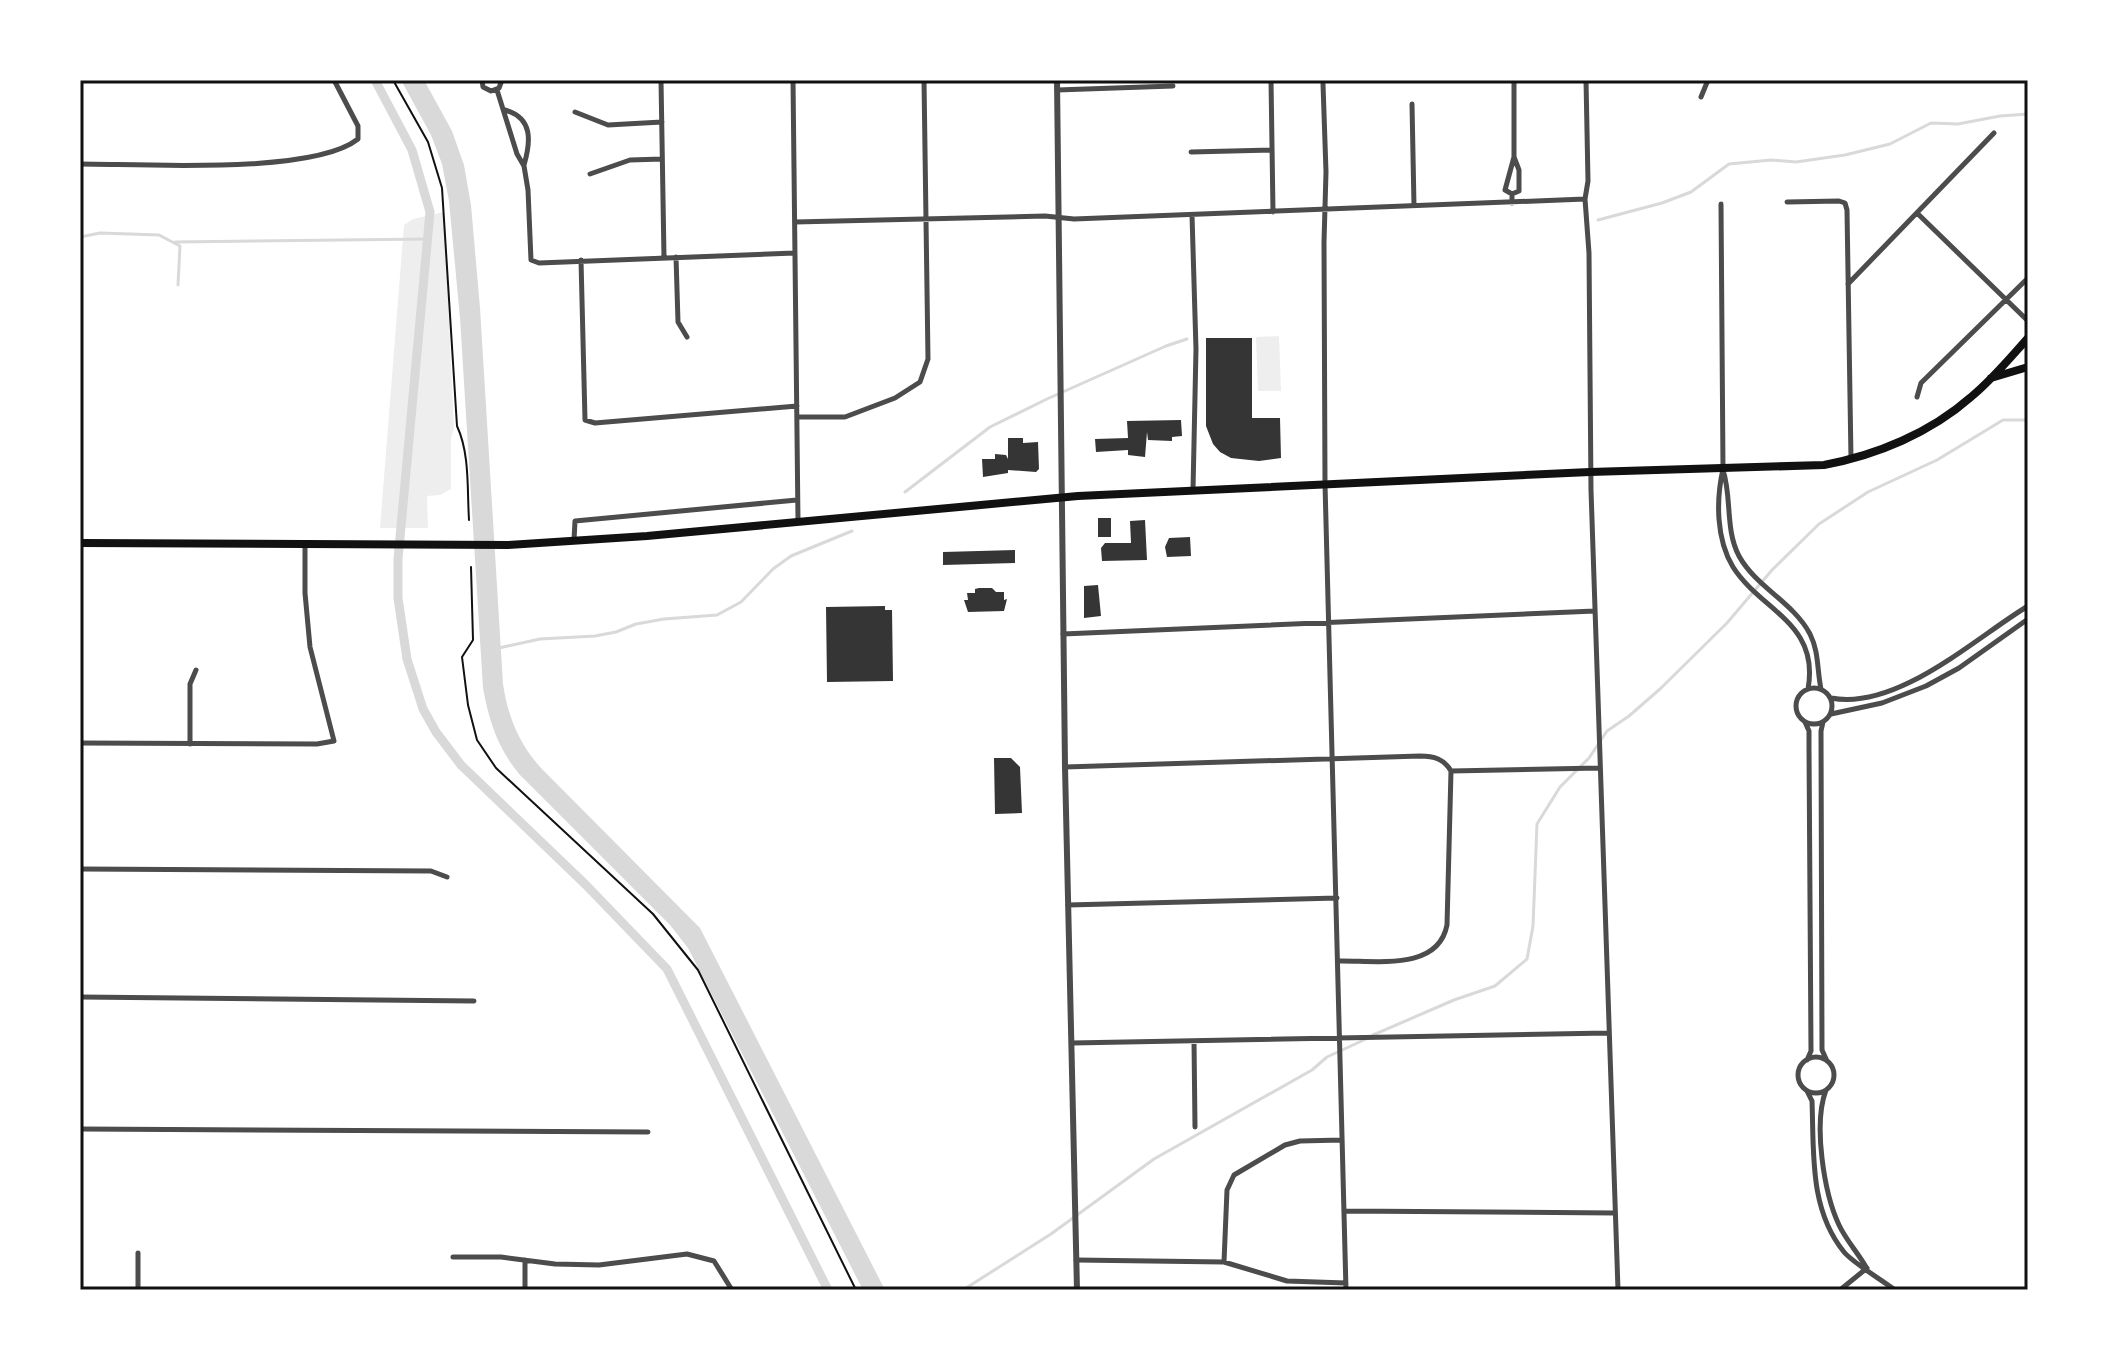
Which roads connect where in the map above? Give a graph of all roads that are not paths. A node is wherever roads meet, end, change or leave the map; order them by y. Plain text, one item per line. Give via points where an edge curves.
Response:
1 (334, 80) edge
2 (482, 80) edge
3 (502, 80) edge
4 (661, 80) edge
5 (793, 80) edge
6 (924, 80) edge
7 (1057, 80) edge
8 (1271, 80) edge
9 (1514, 80) edge
10 (1586, 80) edge
11 (1708, 80) edge
12 (1767, 80) edge
13 (1816, 80) edge
14 (1323, 84) dead end
15 (1173, 86) dead end
16 (497, 90) junction
17 (1057, 90) junction
18 (1701, 97) dead end
19 (1412, 104) dead end
20 (505, 110) junction
21 (575, 112) dead end
22 (662, 122) junction
23 (1994, 133) dead end
24 (1272, 150) junction
25 (1191, 152) dead end
26 (1514, 157) junction
27 (662, 159) junction
28 (80, 164) edge
29 (524, 166) junction
30 (590, 174) dead end
31 (1512, 194) junction
32 (1585, 199) junction
33 (1787, 202) dead end
34 (1512, 203) junction
35 (1721, 204) dead end
36 (1414, 206) junction
37 (1324, 210) junction
38 (1273, 212) junction
39 (1917, 213) junction
40 (1192, 215) junction
41 (1058, 217) junction
42 (926, 218) junction
43 (795, 222) junction
44 (795, 253) junction
45 (664, 257) junction
46 (676, 257) junction
47 (581, 260) junction
48 (2028, 278) edge
49 (1848, 284) junction
50 (2005, 300) junction
51 (2028, 321) edge
52 (687, 337) dead end
53 (2028, 338) edge
54 (2028, 367) edge
55 (1990, 378) junction
56 (1917, 397) dead end
57 (797, 406) junction
58 (797, 417) junction
59 (1851, 460) junction
60 (1723, 469) junction
61 (1590, 472) junction
62 (1325, 484) junction
63 (1193, 490) junction
64 (1061, 498) junction
65 (797, 500) junction
66 (798, 521) junction
67 (574, 541) junction
68 (80, 543) edge
69 (305, 545) junction
70 (2028, 606) edge
71 (1595, 611) junction
72 (2028, 619) edge
73 (1329, 625) junction
74 (1063, 634) junction
75 (196, 670) dead end
76 (1808, 689) junction
77 (1821, 689) junction
78 (1831, 698) junction
79 (1831, 714) junction
80 (1805, 722) junction
81 (1823, 722) junction
82 (80, 743) edge
83 (190, 744) junction
84 (1333, 759) junction
85 (1065, 767) junction
86 (1599, 768) junction
87 (1451, 771) junction
88 (80, 869) edge
89 (447, 877) dead end
90 (1337, 898) junction
91 (1068, 905) junction
92 (1338, 961) junction
93 (80, 997) edge
94 (474, 1001) dead end
95 (1608, 1033) junction
96 (1340, 1037) junction
97 (1194, 1041) junction
98 (1072, 1043) junction
99 (1807, 1060) junction
100 (1827, 1061) junction
101 (1826, 1090) junction
102 (1807, 1091) junction
103 (1195, 1127) dead end
104 (80, 1129) edge
105 (648, 1132) dead end
106 (1342, 1140) junction
107 (1344, 1211) junction
108 (1615, 1213) junction
109 (138, 1253) dead end
110 (453, 1257) dead end
111 (525, 1260) junction
112 (1076, 1260) junction
113 (1224, 1262) junction
114 (1867, 1268) junction
115 (1346, 1287) edge
116 (138, 1290) edge
117 (525, 1290) edge
118 (732, 1290) edge
119 (1077, 1290) edge
120 (1618, 1290) edge
121 (1840, 1290) edge
122 (1858, 1290) edge
123 (1878, 1290) edge
124 (1895, 1290) edge

1 - 28 street via 358,126 358,139 329,152 254,164
2 - 16 street via 485,89
3 - 16 street
4 - 22 street
5 - 43 street
6 - 42 street
7 - 17 street
8 - 24 street
9 - 26 street
10 - 32 street
11 - 18 street
12 - 13 street
14 - 37 street
15 - 17 street
16 - 20 street
17 - 41 street
19 - 36 street
20 - 29 street
20 - 29 street via 526,124
21 - 22 street via 608,125
22 - 27 street
23 - 39 street
24 - 25 street
24 - 38 street
26 - 31 street via 1505,190
26 - 31 street via 1519,191
27 - 30 street via 630,160
27 - 45 street
29 - 47 street via 531,260
31 - 34 street
32 - 34 street
32 - 61 street
33 - 49 street via 1845,203
34 - 36 street
35 - 60 street
36 - 37 street
37 - 38 street
37 - 62 street
38 - 40 street
39 - 49 street
39 - 50 street
40 - 41 street
40 - 63 street
41 - 42 street
41 - 64 street
42 - 43 street
42 - 58 street via 924,375 908,392 860,413
43 - 44 street
44 - 46 street
44 - 57 street
45 - 46 street
45 - 47 street
46 - 52 street via 678,322
47 - 57 street via 585,420
48 - 50 street
49 - 59 street
50 - 51 street
50 - 56 street via 1921,383
53 - 55 main road
54 - 55 main road
55 - 59 main road via 1934,423
57 - 58 street
58 - 65 street
59 - 60 main road
60 - 61 main road
60 - 76 street via 1718,489 1723,544 1733,567 1804,644
60 - 77 street via 1739,556 1808,630
61 - 62 main road
61 - 71 street
62 - 63 main road
62 - 73 street
63 - 64 main road
64 - 66 main road
64 - 74 street
65 - 66 street
65 - 67 street via 575,521
66 - 67 main road
67 - 69 main road
68 - 69 main road
69 - 83 street via 306,620 334,741
70 - 78 street via 1921,677 1880,693
71 - 73 street
71 - 86 street
72 - 79 street via 1926,686
73 - 74 street
73 - 84 street
74 - 85 street
75 - 83 street via 190,684
76 - 77 street
76 - 80 street via 1796,704
77 - 78 street
78 - 79 street
79 - 81 street
80 - 81 street
80 - 99 street via 1811,1018
81 - 100 street via 1822,1050
82 - 83 street
84 - 85 street
84 - 87 street via 1430,756
84 - 90 street
85 - 91 street
86 - 87 street
86 - 95 street
87 - 92 street via 1447,925 1441,942 1416,959
88 - 89 street via 431,871
90 - 91 street
90 - 92 street
91 - 98 street
92 - 96 street
93 - 94 street
95 - 96 street
95 - 108 street
96 - 97 street
96 - 106 street
97 - 98 street
97 - 103 street
98 - 112 street
99 - 100 street
99 - 102 street via 1798,1072
100 - 101 street via 1835,1074
101 - 102 street
101 - 114 street via 1821,1139 1828,1196 1839,1225
102 - 114 street via 1818,1198 1845,1254
104 - 105 street
106 - 107 street
106 - 113 street via 1285,1145 1226,1182
107 - 108 street
107 - 115 street
108 - 120 street
109 - 116 street
110 - 111 street
111 - 117 street
111 - 118 street via 599,1265 687,1254 714,1261
112 - 113 street
112 - 119 street
113 - 115 street via 1287,1281
114 - 121 street
114 - 124 street
122 - 123 street

